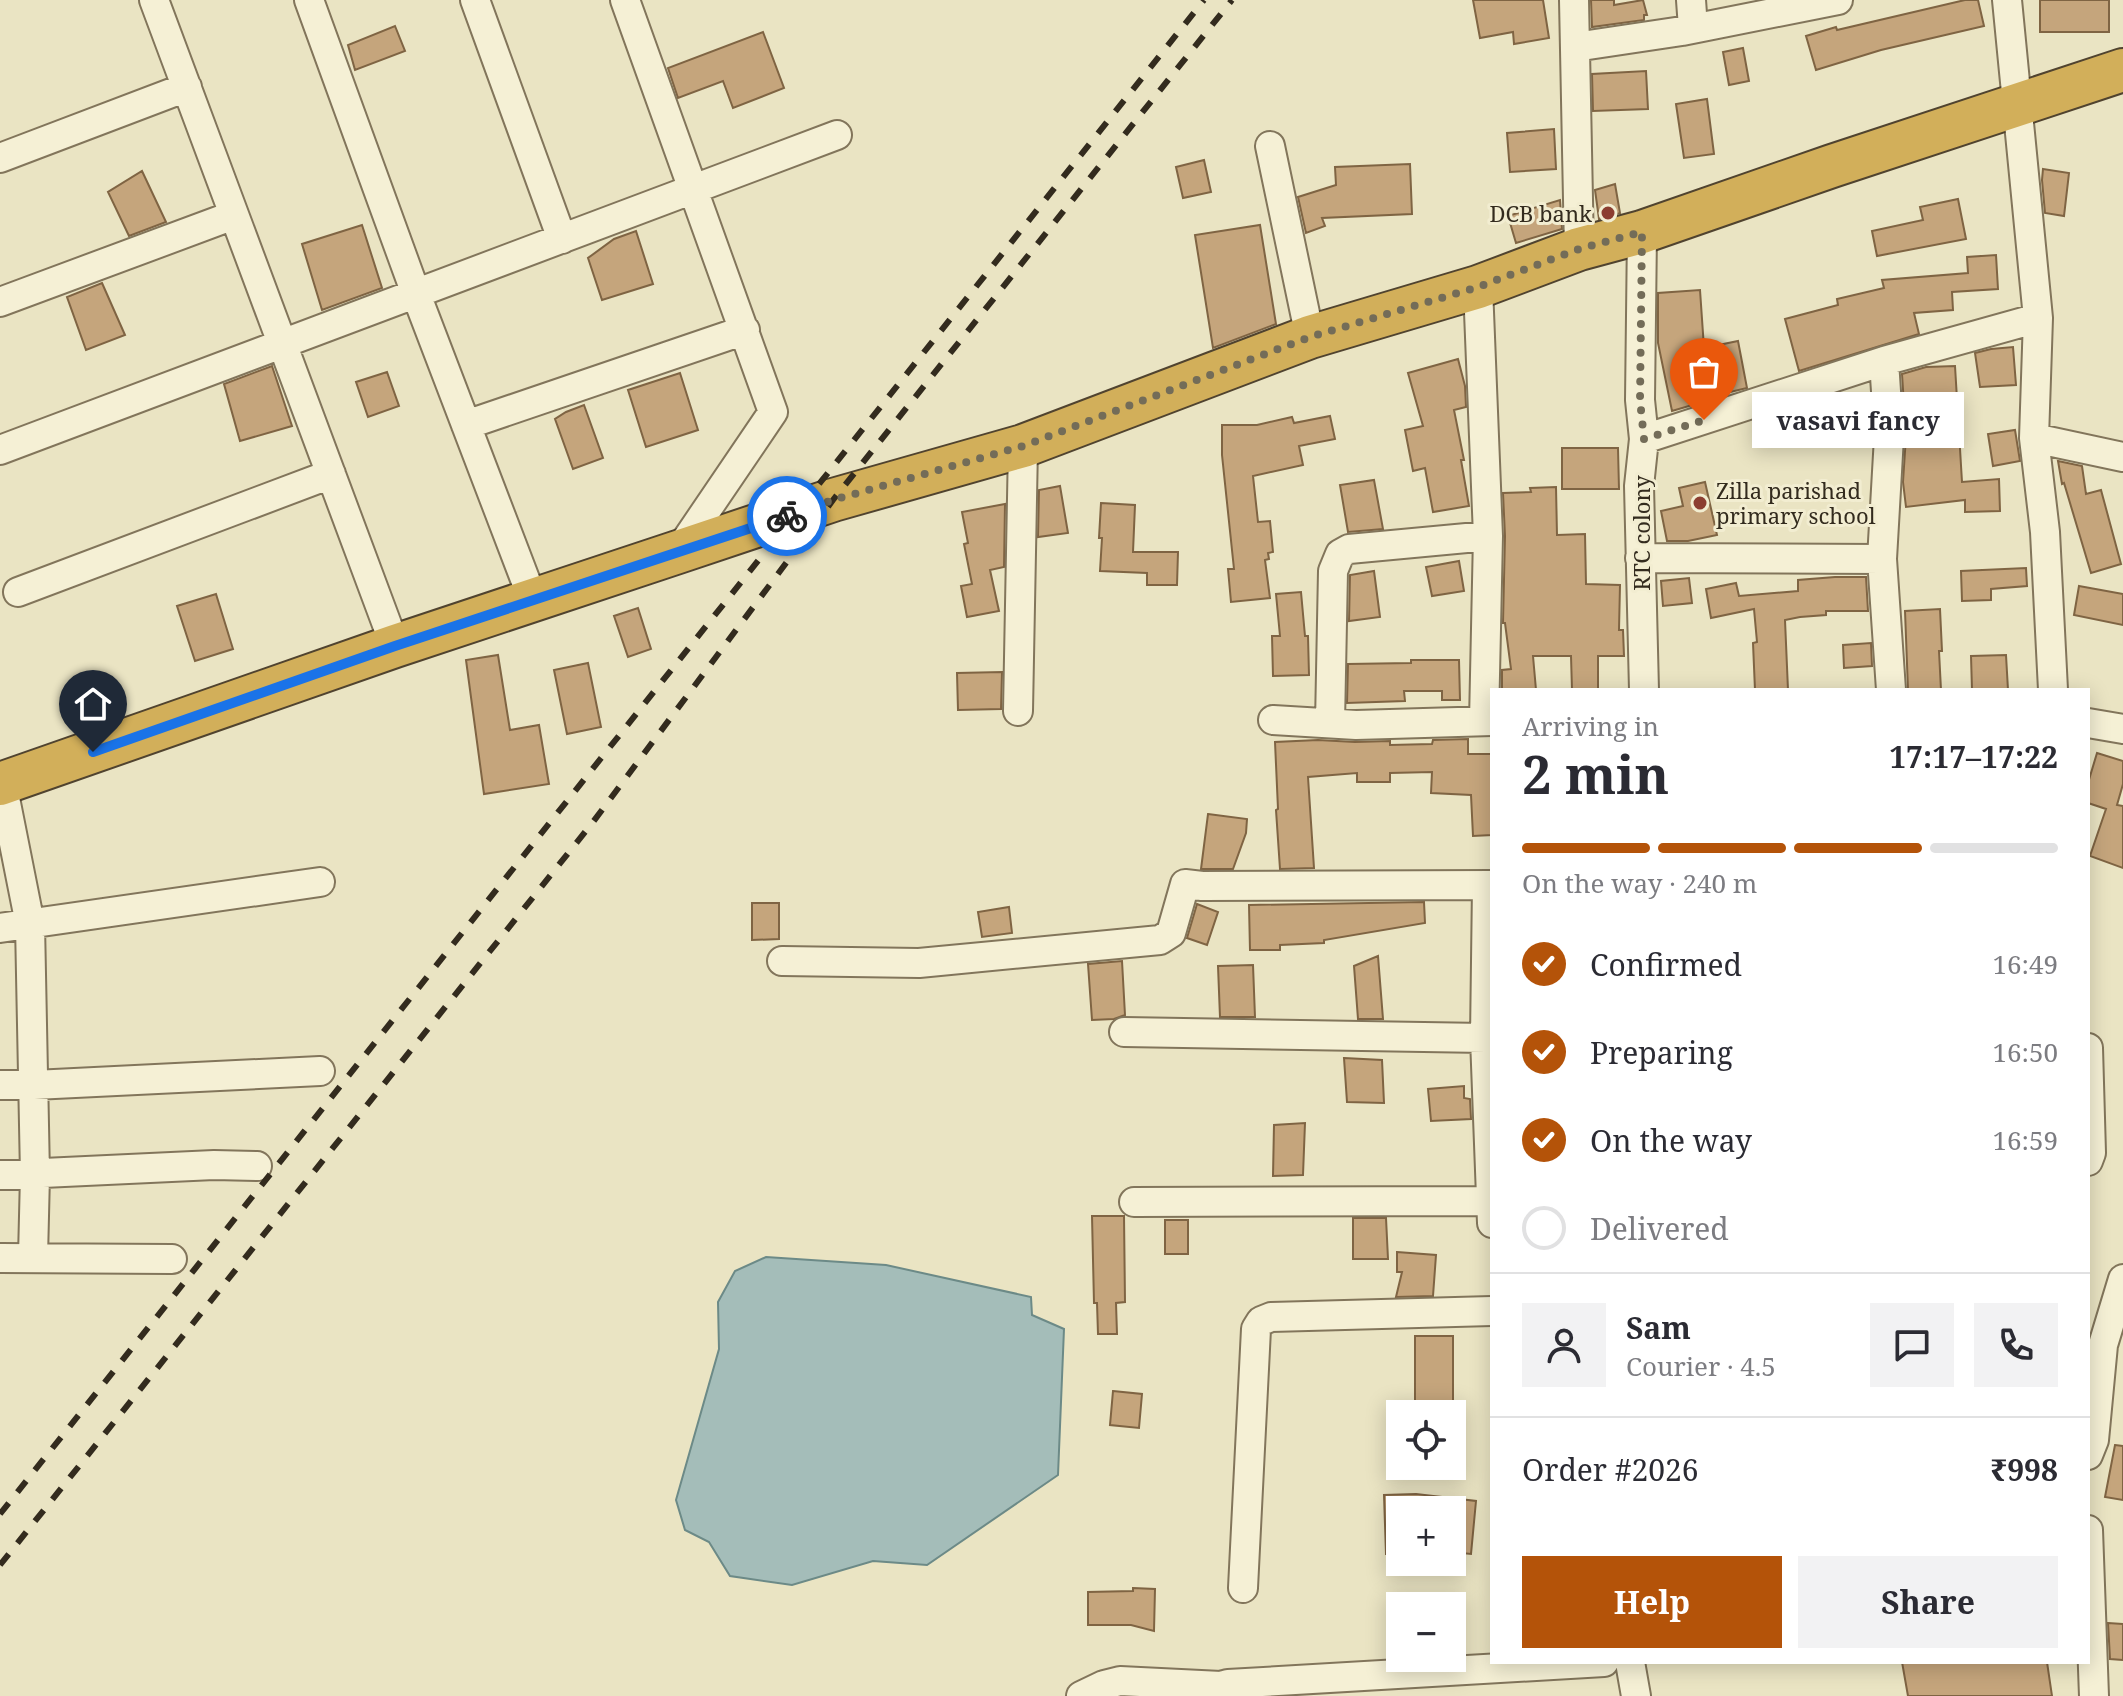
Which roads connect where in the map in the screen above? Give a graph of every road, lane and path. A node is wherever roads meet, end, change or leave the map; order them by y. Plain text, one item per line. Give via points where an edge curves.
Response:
1 (154, 0) edge
2 (309, 0) edge
3 (475, 0) edge
4 (625, 0) edge
5 (1574, 0) edge
6 (1691, 0) edge
7 (1838, 0) edge
8 (2007, 0) edge
9 (1693, 28) junction
10 (1575, 47) junction
11 (2123, 70) edge
12 (187, 87) junction
13 (2018, 104) junction
14 (837, 135) dead end
15 (1270, 146) dead end
16 (0, 158) edge
17 (693, 189) junction
18 (234, 215) junction
19 (1642, 232) junction
20 (562, 239) junction
21 (1579, 249) junction
22 (1478, 287) junction
23 (416, 294) junction
24 (0, 302) edge
25 (2038, 318) junction
26 (745, 330) junction
27 (1310, 337) junction
28 (282, 345) junction
29 (1884, 361) junction
30 (466, 425) junction
31 (2034, 438) junction
32 (1644, 439) junction
33 (1023, 446) junction
34 (0, 450) edge
35 (2123, 457) edge
36 (331, 474) junction
37 (1488, 536) junction
38 (678, 552) junction
39 (1640, 558) junction
40 (1882, 559) junction
41 (18, 592) dead end
42 (533, 600) junction
43 (395, 646) junction
44 (1644, 688) edge
45 (1891, 688) edge
46 (2053, 688) edge
47 (1018, 711) dead end
48 (1273, 720) dead end
49 (1488, 721) edge
50 (1330, 723) junction
51 (2090, 723) edge
52 (2123, 729) edge
53 (1, 784) edge
54 (320, 882) dead end
55 (1489, 886) edge
56 (30, 924) junction
57 (0, 928) edge
58 (782, 961) dead end
59 (1124, 1032) dead end
60 (1485, 1038) junction
61 (320, 1071) dead end
62 (0, 1085) edge
63 (34, 1085) junction
64 (2090, 1118) edge
65 (2090, 1156) edge
66 (257, 1166) dead end
67 (0, 1175) edge
68 (35, 1175) junction
69 (1490, 1183) edge
70 (1134, 1202) dead end
71 (1490, 1212) edge
72 (33, 1257) junction
73 (0, 1258) edge
74 (172, 1259) dead end
75 (2123, 1279) edge
76 (1490, 1311) edge
77 (2105, 1346) edge
78 (2090, 1450) edge
79 (2090, 1585) edge
80 (1243, 1588) dead end
81 (1570, 1664) edge
82 (1630, 1664) edge
83 (1219, 1691) edge
84 (1081, 1696) edge
85 (1636, 1696) edge
86 (2094, 1696) edge

1 - 12 street
2 - 23 street
3 - 20 street
4 - 17 street
5 - 10 street
6 - 9 street
7 - 9 street
8 - 13 street
9 - 10 street
10 - 21 street
11 - 13 highway
12 - 16 street
12 - 18 street
13 - 19 highway
13 - 25 street
14 - 17 street
15 - 27 street
17 - 20 street
17 - 26 street
18 - 24 street
18 - 28 street
19 - 21 highway
19 - 32 street, RTC colony
20 - 23 street
21 - 22 highway
22 - 27 highway
22 - 37 street
23 - 28 street
23 - 30 street
25 - 29 street
25 - 31 street
26 - 30 street
26 - 38 street via 773,412
27 - 33 highway
28 - 34 street
28 - 36 street
29 - 32 street
29 - 40 street via 1889,437
30 - 42 street
31 - 35 street
31 - 46 street
32 - 39 street, RTC colony
33 - 38 highway via 833,500
33 - 47 street
36 - 41 street
36 - 43 street
37 - 49 street
37 - 50 street via 1340,554 1333,571
38 - 42 highway
39 - 40 street
39 - 44 street, RTC colony
40 - 45 street
42 - 43 highway
43 - 53 highway
48 - 50 street
49 - 50 street
51 - 52 street
53 - 56 street
54 - 56 street
55 - 58 street via 1185,884 1171,933 1160,940 919,963
55 - 60 street
56 - 57 street
56 - 63 street
59 - 60 street
60 - 69 street
61 - 63 street
62 - 63 street
63 - 68 street
64 - 65 street
66 - 68 street
67 - 68 street
68 - 72 street
70 - 71 street
72 - 73 street
72 - 74 street
75 - 77 street
76 - 80 street via 1261,1321 1256,1329
77 - 78 street
79 - 86 street
81 - 83 street via 1244,1683
82 - 85 street
83 - 84 street via 1120,1681

